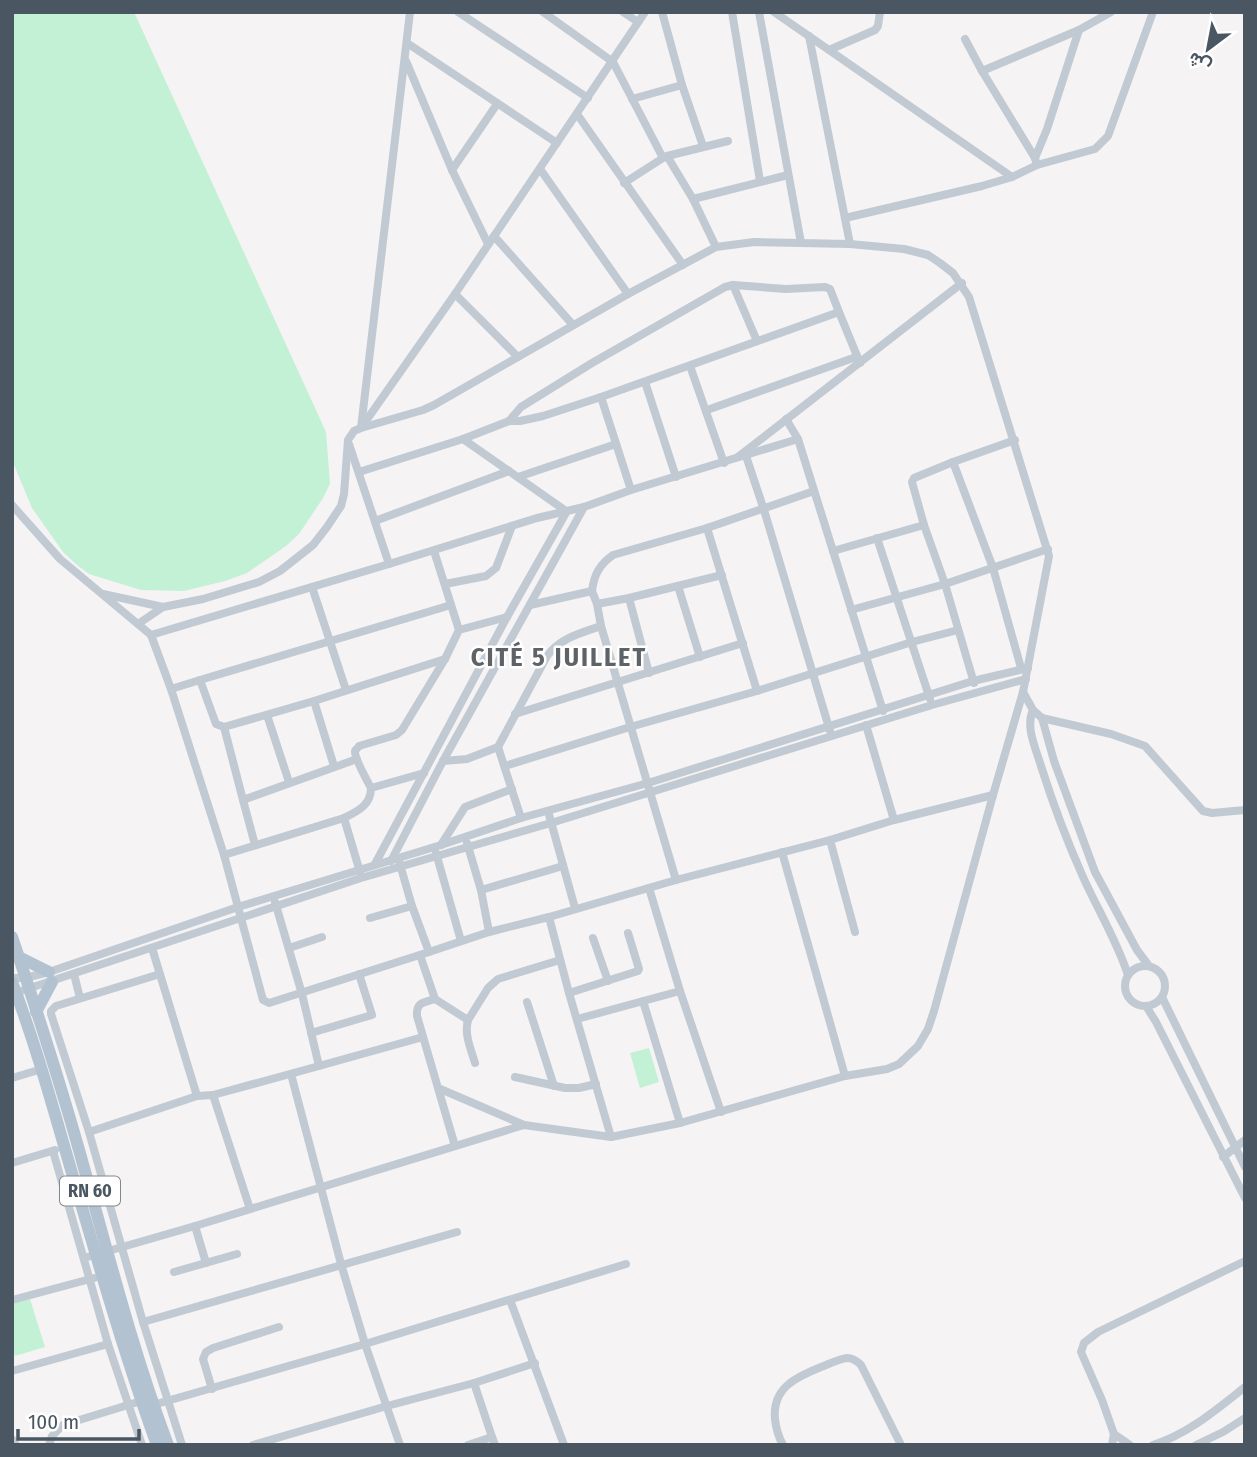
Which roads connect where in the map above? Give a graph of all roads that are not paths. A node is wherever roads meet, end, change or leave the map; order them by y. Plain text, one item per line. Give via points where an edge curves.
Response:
1 (458, 12) edge
2 (543, 12) edge
3 (623, 12) edge
4 (645, 12) edge
5 (662, 12) edge
6 (732, 12) edge
7 (759, 12) edge
8 (774, 12) edge
9 (869, 12) edge
10 (1111, 12) edge
11 (1153, 12) edge
12 (410, 13) edge
13 (880, 16) edge
14 (638, 22) junction
15 (1079, 30) junction
16 (809, 36) junction
17 (965, 39) dead end
18 (407, 43) junction
19 (829, 50) junction
20 (405, 58) junction
21 (613, 62) junction
22 (982, 71) junction
23 (682, 85) junction
24 (588, 99) junction
25 (632, 99) junction
26 (497, 104) junction
27 (577, 114) junction
28 (728, 141) dead end
29 (557, 144) junction
30 (703, 146) junction
31 (665, 157) junction
32 (1036, 161) junction
33 (540, 169) junction
34 (452, 170) junction
35 (788, 175) junction
36 (1012, 177) junction
37 (760, 181) junction
38 (624, 183) junction
39 (693, 199) junction
40 (845, 218) junction
41 (494, 236) junction
42 (801, 243) junction
43 (488, 244) junction
44 (850, 244) junction
45 (716, 247) junction
46 (683, 265) junction
47 (962, 283) junction
48 (733, 285) junction
49 (455, 294) junction
50 (628, 294) junction
51 (839, 312) junction
52 (573, 325) junction
53 (757, 341) junction
54 (518, 357) junction
55 (858, 360) junction
56 (690, 366) junction
57 (645, 382) junction
58 (601, 397) junction
59 (707, 410) junction
60 (786, 419) junction
61 (509, 421) junction
62 (361, 428) junction
63 (463, 439) junction
64 (798, 439) junction
65 (348, 440) junction
66 (1015, 440) junction
67 (616, 444) junction
68 (746, 456) junction
69 (736, 458) junction
70 (953, 462) junction
71 (724, 463) junction
72 (509, 471) junction
73 (359, 472) junction
74 (518, 477) junction
75 (676, 477) junction
76 (631, 490) junction
77 (814, 491) junction
78 (12, 505) edge
79 (583, 507) junction
80 (764, 510) junction
81 (567, 511) junction
82 (375, 521) junction
83 (924, 525) junction
84 (512, 526) junction
85 (707, 528) junction
86 (877, 538) junction
87 (1048, 549) junction
88 (434, 551) junction
89 (833, 551) junction
90 (389, 564) junction
91 (993, 568) junction
92 (722, 575) junction
93 (445, 584) junction
94 (945, 584) junction
95 (678, 586) junction
96 (312, 587) junction
97 (592, 591) junction
98 (100, 593) junction
99 (897, 597) junction
100 (629, 598) junction
101 (597, 604) junction
102 (451, 605) junction
103 (514, 606) junction
104 (163, 607) junction
105 (528, 609) junction
106 (851, 610) junction
107 (507, 617) junction
108 (138, 624) junction
109 (601, 626) junction
110 (459, 630) junction
111 (958, 630) junction
112 (151, 635) junction
113 (330, 641) junction
114 (912, 642) junction
115 (743, 643) junction
116 (700, 657) junction
117 (866, 657) junction
118 (445, 659) junction
119 (1025, 668) junction
120 (649, 673) junction
121 (813, 674) junction
122 (1026, 679) junction
123 (200, 680) junction
124 (973, 681) junction
125 (618, 683) junction
126 (171, 689) junction
127 (346, 690) junction
128 (757, 691) junction
129 (1023, 692) junction
130 (977, 693) junction
131 (929, 695) junction
132 (314, 701) junction
133 (932, 705) junction
134 (882, 709) junction
135 (1033, 710) junction
136 (516, 714) junction
137 (267, 715) junction
138 (1042, 718) junction
139 (886, 719) junction
140 (866, 725) junction
141 (224, 727) junction
142 (630, 727) junction
143 (830, 731) junction
144 (498, 747) junction
145 (747, 752) junction
146 (357, 759) junction
147 (750, 761) junction
148 (430, 763) junction
149 (441, 765) junction
150 (334, 766) junction
151 (505, 766) junction
152 (424, 773) junction
153 (289, 782) junction
154 (648, 782) junction
155 (371, 788) junction
156 (512, 789) junction
157 (651, 792) junction
158 (993, 795) junction
159 (243, 800) junction
160 (1245, 810) edge
161 (548, 811) junction
162 (344, 818) junction
163 (521, 818) junction
164 (894, 820) junction
165 (551, 823) junction
166 (465, 837) junction
167 (830, 840) junction
168 (255, 845) junction
169 (468, 847) junction
170 (437, 849) junction
171 (782, 852) junction
172 (224, 855) junction
173 (396, 862) junction
174 (375, 864) junction
175 (563, 866) junction
176 (360, 873) junction
177 (676, 880) junction
178 (649, 888) junction
179 (481, 890) junction
180 (275, 901) junction
181 (412, 906) junction
182 (238, 907) junction
183 (575, 908) junction
184 (242, 917) junction
185 (549, 917) junction
186 (370, 918) dead end
187 (489, 932) junction
188 (855, 932) dead end
189 (628, 933) dead end
190 (12, 937) edge
191 (322, 937) dead end
192 (593, 938) dead end
193 (461, 941) junction
194 (152, 948) junction
195 (289, 948) junction
196 (429, 952) junction
197 (420, 955) junction
198 (19, 957) junction
199 (560, 960) junction
200 (1149, 966) junction
201 (74, 974) junction
202 (160, 974) junction
203 (359, 974) junction
204 (1128, 975) junction
205 (50, 977) junction
206 (608, 981) junction
207 (18, 986) edge
208 (680, 991) junction
209 (302, 993) junction
210 (569, 993) junction
211 (1162, 997) junction
212 (80, 998) junction
213 (435, 999) junction
214 (643, 1001) junction
215 (527, 1002) dead end
216 (1146, 1006) junction
217 (36, 1012) junction
218 (468, 1020) junction
219 (577, 1020) junction
220 (311, 1033) junction
221 (423, 1037) junction
222 (49, 1061) junction
223 (475, 1063) dead end
224 (319, 1066) junction
225 (291, 1074) junction
226 (845, 1076) junction
227 (515, 1077) dead end
228 (12, 1078) edge
229 (596, 1084) junction
230 (554, 1086) junction
231 (439, 1088) junction
232 (213, 1095) junction
233 (197, 1096) junction
234 (721, 1112) junction
235 (680, 1123) junction
236 (524, 1125) junction
237 (89, 1132) junction
238 (611, 1137) junction
239 (1245, 1140) edge
240 (455, 1146) junction
241 (1235, 1148) junction
242 (59, 1149) junction
243 (1223, 1157) junction
244 (12, 1163) edge
245 (1245, 1167) edge
246 (321, 1187) junction
247 (1245, 1198) edge
248 (250, 1209) junction
249 (195, 1226) junction
250 (457, 1232) dead end
251 (122, 1247) junction
252 (237, 1254) dead end
253 (95, 1255) junction
254 (1245, 1261) edge
255 (206, 1263) junction
256 (341, 1264) junction
257 (626, 1264) dead end
258 (174, 1272) dead end
259 (97, 1277) junction
260 (12, 1300) edge
261 (510, 1300) junction
262 (143, 1322) junction
263 (279, 1327) dead end
264 (108, 1344) junction
265 (365, 1345) junction
266 (535, 1363) junction
267 (12, 1371) edge
268 (474, 1383) junction
269 (1245, 1387) edge
270 (212, 1389) junction
271 (168, 1401) junction
272 (141, 1404) junction
273 (387, 1406) junction
274 (1245, 1418) edge
275 (1114, 1434) junction
276 (12, 1439) edge
277 (494, 1441) edge
278 (16, 1445) edge
279 (49, 1445) edge
280 (142, 1445) edge
281 (157, 1445) edge
282 (168, 1445) edge
283 (182, 1445) edge
284 (253, 1445) edge
285 (400, 1445) edge
286 (468, 1445) edge
287 (564, 1445) edge
288 (783, 1445) edge
289 (901, 1445) edge
290 (1112, 1445) edge
291 (1130, 1445) edge
292 (1153, 1445) edge
293 (1196, 1445) edge

1 - 24 street
2 - 21 street
3 - 14 street
4 - 14 street
5 - 23 street
6 - 37 street
7 - 35 street
8 - 16 street
9 - 13 street
10 - 15 street
11 - 32 street via 1108,136 1095,149
12 - 18 street
13 - 19 street via 875,30
14 - 21 street
15 - 22 street
15 - 32 street
16 - 19 street
16 - 40 street
17 - 22 street
18 - 20 street
18 - 26 street
19 - 36 street
20 - 34 street
20 - 62 street
21 - 24 street
21 - 25 street
22 - 32 street
23 - 25 street
23 - 30 street
24 - 27 street
25 - 31 street
26 - 29 street
26 - 34 street
27 - 29 street
27 - 38 street
28 - 30 street
29 - 33 street
30 - 31 street
31 - 38 street
31 - 39 street
32 - 36 street
33 - 41 street
33 - 50 street
34 - 43 street
35 - 37 street
35 - 42 street
36 - 40 street
37 - 39 street
38 - 46 street
39 - 45 street
40 - 44 street
41 - 43 street
41 - 52 street
42 - 44 street
42 - 45 street
43 - 49 street
44 - 47 street via 928,255
45 - 46 street
46 - 50 street
47 - 55 street
47 - 66 street
48 - 51 street via 828,287
48 - 53 street
48 - 61 street via 592,363 522,407
49 - 54 street
49 - 62 street
50 - 52 street
51 - 53 street
51 - 55 street
52 - 54 street
53 - 56 street
54 - 62 street via 423,410
55 - 59 street
55 - 60 street
56 - 57 street
56 - 59 street
57 - 58 street
57 - 75 street
58 - 61 street
58 - 67 street
59 - 71 street
60 - 64 street
60 - 69 street
61 - 63 street
62 - 65 street
63 - 72 street
63 - 73 street
64 - 68 street
64 - 77 street
65 - 73 street
65 - 104 street via 341,506 313,545 259,582
66 - 70 street
66 - 87 street
67 - 74 street
67 - 76 street
68 - 69 street
68 - 80 street
69 - 71 street
70 - 83 street via 913,480
70 - 91 street
71 - 75 street
72 - 74 street
72 - 82 street
73 - 82 street
74 - 81 street
75 - 76 street
76 - 79 street
77 - 80 street
77 - 89 street
78 - 98 street via 60,559
79 - 81 street
79 - 105 street
80 - 85 street
80 - 121 street
81 - 84 street
81 - 103 street
82 - 90 street
83 - 86 street
83 - 94 street
84 - 88 street
84 - 93 street via 491,573
85 - 92 street
85 - 97 street via 613,555 598,570
86 - 89 street
86 - 99 street
87 - 91 street
87 - 119 street
88 - 90 street
88 - 93 street
89 - 106 street
90 - 96 street
91 - 94 street
91 - 119 street
92 - 95 street
92 - 115 street
93 - 102 street
94 - 99 street
94 - 111 street
95 - 100 street
95 - 116 street
96 - 112 street
96 - 113 street
97 - 101 street
97 - 105 street
98 - 104 street
98 - 108 street
99 - 106 street
99 - 114 street
100 - 101 street
100 - 120 street
101 - 109 street
102 - 110 street
102 - 113 street
103 - 105 street
103 - 107 street
104 - 108 street
105 - 149 street
106 - 117 street
107 - 110 street
107 - 148 street
108 - 112 street
109 - 125 street
109 - 136 street via 555,645
110 - 118 street
111 - 114 street
111 - 124 street
112 - 126 street
113 - 123 street
113 - 127 street
114 - 117 street
114 - 131 street
115 - 116 street
115 - 128 street
116 - 120 street
117 - 121 street
117 - 134 street
118 - 127 street
118 - 146 street via 402,730 359,746
119 - 122 street
119 - 124 street
120 - 125 street
121 - 128 street
121 - 143 street
122 - 129 street
122 - 130 street
123 - 126 street
123 - 141 street via 216,724
124 - 130 street
124 - 131 street
125 - 136 street
125 - 142 street
126 - 172 street
127 - 132 street
128 - 142 street
129 - 135 street
129 - 158 street
130 - 133 street
131 - 133 street
131 - 134 street
132 - 137 street
132 - 150 street
133 - 139 street
134 - 139 street
134 - 143 street
135 - 138 street
135 - 204 street via 1029,719 1052,800
136 - 144 street
137 - 141 street
137 - 153 street
138 - 160 street via 1145,746 1203,811
138 - 200 street via 1095,872
139 - 140 street
140 - 143 street
140 - 164 street
141 - 159 street
142 - 151 street
142 - 154 street
143 - 145 street
143 - 147 street
144 - 149 street
144 - 151 street
145 - 147 street
145 - 154 street
146 - 150 street
146 - 155 street
147 - 157 street
148 - 149 street
148 - 152 street
149 - 173 street
150 - 153 street
151 - 156 street
152 - 155 street
152 - 174 street
153 - 159 street
154 - 157 street
154 - 161 street
155 - 162 street via 361,810
156 - 163 street
156 - 170 street via 465,807
157 - 165 street
157 - 177 street
158 - 164 street
158 - 226 street via 928,1029 899,1064
159 - 168 street
161 - 163 street
161 - 165 street
162 - 168 street
162 - 176 street
163 - 166 street
164 - 167 street
165 - 169 street
165 - 175 street
166 - 169 street
166 - 170 street
167 - 171 street
167 - 188 street
168 - 172 street
169 - 170 street
169 - 179 street
170 - 173 street
170 - 193 street
171 - 177 street
171 - 226 street
172 - 182 street
173 - 174 street
173 - 176 street
173 - 181 street
174 - 176 street
175 - 179 street
175 - 183 street
176 - 180 street
177 - 178 street
178 - 183 street
178 - 208 street
179 - 187 street
180 - 182 street
180 - 184 street
180 - 195 street
181 - 186 street
181 - 196 street
182 - 184 street
182 - 205 street
183 - 185 street
184 - 194 street
184 - 209 street via 263,1000 269,1003
185 - 187 street
185 - 199 street
187 - 193 street
189 - 206 street via 639,969
190 - 198 main road, RN 60
191 - 195 street
192 - 206 street
193 - 196 street
194 - 201 street
194 - 202 street
195 - 209 street
196 - 197 street
197 - 203 street
197 - 213 street
198 - 205 main road
198 - 207 main road, RN 60
199 - 210 street
199 - 218 street via 498,979
200 - 204 street via 1135,968
200 - 211 street via 1164,978
201 - 205 street
201 - 212 street
202 - 212 street
202 - 233 street
203 - 209 street
203 - 220 street via 372,1015
204 - 216 street via 1129,998
205 - 207 street
205 - 217 main road
206 - 210 street
207 - 217 main road, RN 60
207 - 222 main road, RN 60
208 - 214 street
208 - 234 street
209 - 220 street
210 - 219 street
211 - 216 street
211 - 241 street
212 - 222 street via 51,1011
213 - 218 street
213 - 221 street via 416,1009
214 - 219 street
214 - 235 street
215 - 230 street
216 - 243 street
217 - 222 main road, RN 60
218 - 223 street via 466,1034
219 - 229 street
220 - 224 street
221 - 224 street
221 - 231 street
222 - 228 street
222 - 237 street
222 - 242 main road, RN 60
222 - 253 main road, RN 60 via 78,1148
224 - 225 street
225 - 232 street
225 - 246 street
226 - 234 street
227 - 230 street
229 - 230 street
229 - 238 street
231 - 236 street
231 - 240 street
232 - 233 street
232 - 248 street
233 - 237 street
234 - 235 street
235 - 238 street
236 - 238 street
236 - 240 street
237 - 251 street
239 - 241 street
240 - 246 street
241 - 243 street
241 - 245 street
242 - 244 street
242 - 253 main road, RN 60
243 - 247 street
246 - 248 street
246 - 256 street
248 - 249 street
249 - 251 street
249 - 255 street
250 - 256 street
251 - 253 street
251 - 262 street
252 - 255 street
253 - 259 main road, RN 60
253 - 272 main road, RN 60
254 - 275 street via 1084,1343 1081,1353
255 - 258 street
256 - 262 street
256 - 265 street
257 - 261 street
259 - 260 street
259 - 264 street
259 - 272 main road, RN 60
261 - 265 street
261 - 266 street
262 - 271 street
263 - 270 street via 205,1352
264 - 267 street
264 - 272 street
265 - 270 street
265 - 273 street
266 - 268 street
266 - 287 street
268 - 273 street
268 - 277 street
269 - 292 street via 1188,1430
270 - 271 street
271 - 272 street
271 - 283 street
272 - 279 street via 63,1425
272 - 280 street
272 - 281 main road, RN 60
272 - 282 main road, RN 60
273 - 284 street
273 - 285 street
274 - 293 street
275 - 290 street
275 - 291 street
276 - 278 street
277 - 286 street
288 - 289 street via 775,1421 779,1394 811,1371 849,1358 861,1365

